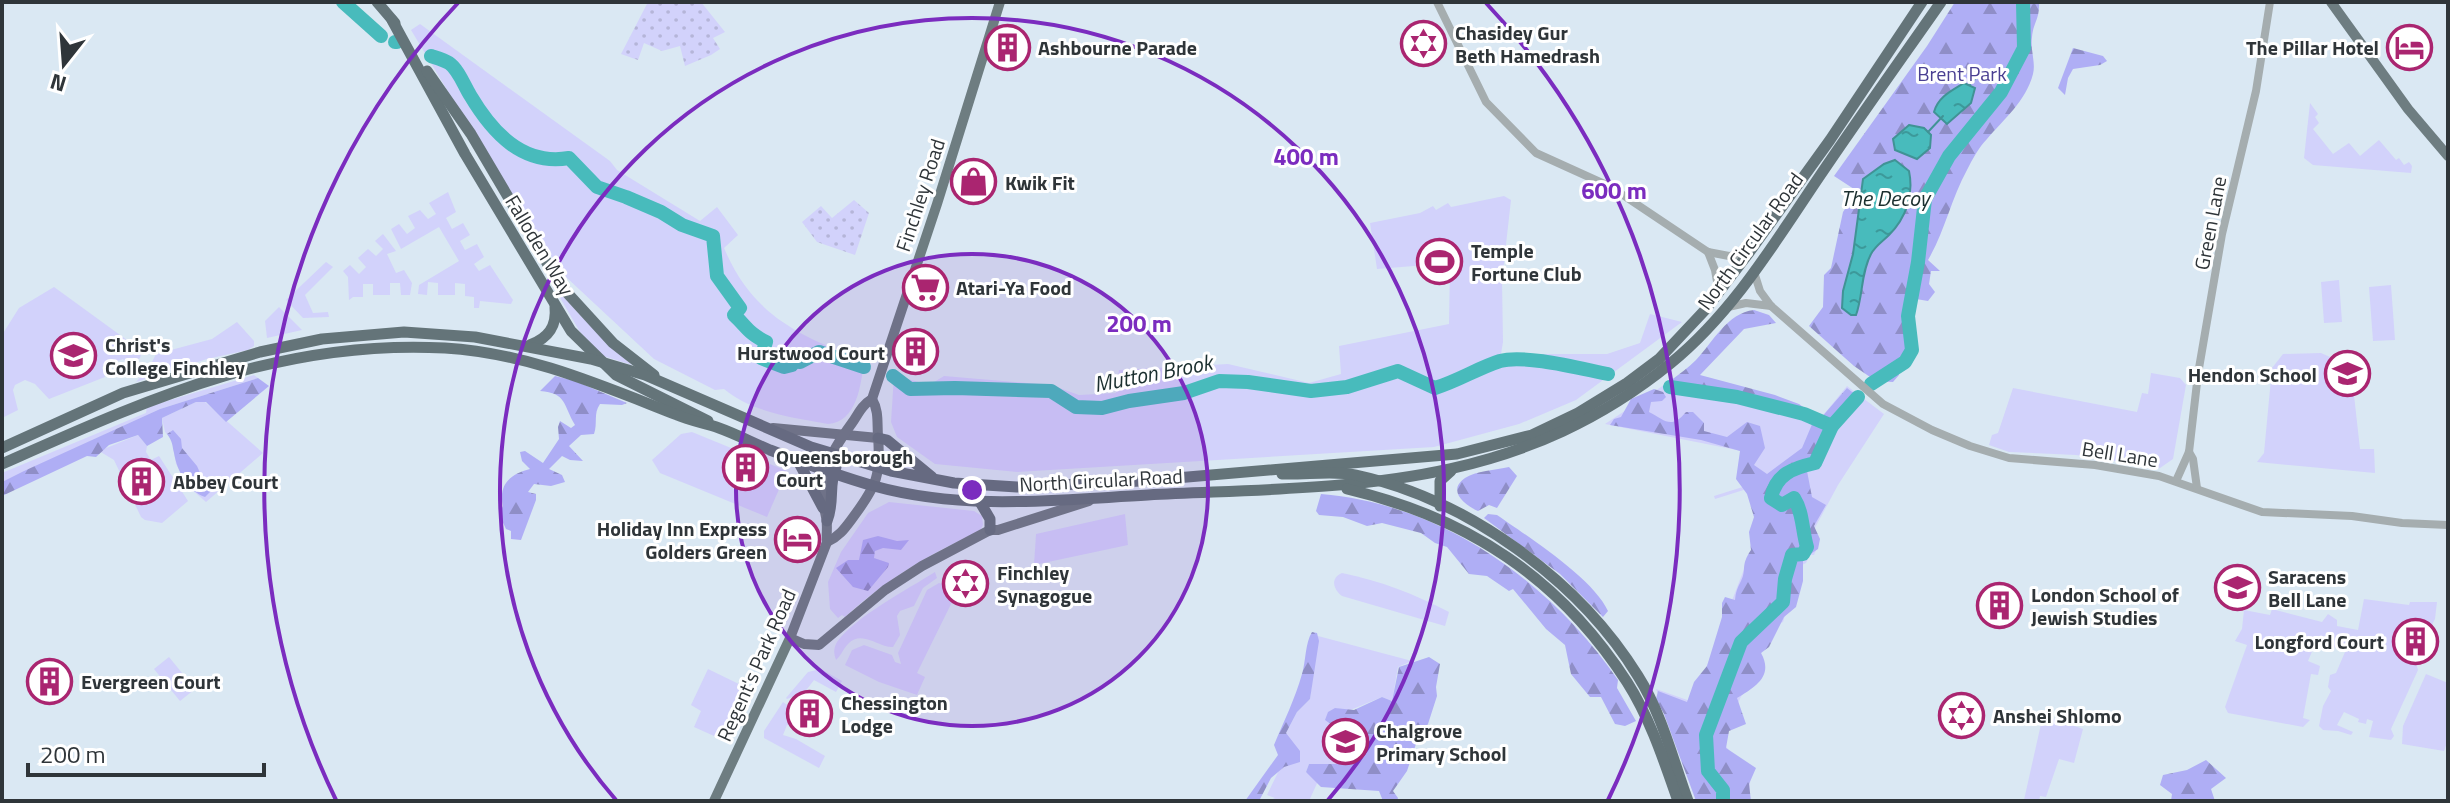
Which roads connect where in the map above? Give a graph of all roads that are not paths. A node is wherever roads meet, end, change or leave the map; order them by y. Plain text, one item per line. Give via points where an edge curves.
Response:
1 (377, 2) edge
2 (1000, 2) edge
3 (1437, 2) edge
4 (1922, 2) edge
5 (1941, 2) edge
6 (2270, 2) edge
7 (2331, 2) edge
8 (392, 20) junction
9 (478, 146) junction
10 (465, 154) junction
11 (2448, 156) edge
12 (1708, 252) junction
13 (1748, 254) junction
14 (1754, 272) junction
15 (1719, 293) junction
16 (554, 306) junction
17 (1771, 306) junction
18 (1728, 307) junction
19 (529, 345) junction
20 (599, 361) junction
21 (671, 387) junction
22 (872, 399) junction
23 (755, 425) junction
24 (719, 428) junction
25 (844, 433) junction
26 (878, 438) junction
27 (2, 448) edge
28 (2189, 452) junction
29 (852, 460) junction
30 (798, 461) junction
31 (2, 464) edge
32 (829, 465) junction
33 (1462, 466) junction
34 (880, 468) junction
35 (1260, 473) junction
36 (936, 480) junction
37 (1377, 481) junction
38 (2176, 481) junction
39 (875, 486) junction
40 (1339, 487) junction
41 (2197, 488) junction
42 (1099, 498) junction
43 (980, 502) junction
44 (1440, 506) junction
45 (823, 508) junction
46 (827, 521) junction
47 (2448, 525) edge
48 (990, 530) junction
49 (827, 542) junction
50 (790, 638) junction
51 (1685, 800) edge
52 (714, 801) edge

1 - 8 highway, Falloden Way
2 - 22 main road, Finchley Road
3 - 12 street via 1486,102 1536,153 1611,187
4 - 13 highway, North Circular Road
5 - 14 highway, North Circular Road
6 - 28 street, Green Lane via 2256,91 2222,234
7 - 11 main road
8 - 9 highway, Falloden Way
8 - 10 highway, Falloden Way
9 - 10 highway
9 - 21 highway, Falloden Way via 560,285 613,343
10 - 16 highway, Falloden Way
12 - 13 street
12 - 15 street
13 - 15 highway, North Circular Road
14 - 17 street
14 - 18 highway, North Circular Road
15 - 35 highway, North Circular Road via 1659,359 1578,413 1532,435 1457,454 1301,465
16 - 19 highway via 552,329
16 - 20 highway, Falloden Way
17 - 18 street
17 - 38 street, Bell Lane via 1883,404 1932,430 2009,458 2095,465
18 - 33 highway, North Circular Road via 1673,362 1589,420 1552,438
19 - 20 highway, North Circular Road
19 - 27 highway, North Circular Road via 404,332 291,345 123,393
20 - 21 highway, North Circular Road
20 - 24 highway, Falloden Way via 630,383
21 - 23 highway, North Circular Road
22 - 25 main road, Finchley Road
22 - 26 main road, Finchley Road
23 - 25 main road
23 - 32 highway, North Circular Road
24 - 30 highway, North Circular Road
24 - 31 highway, North Circular Road via 541,364 449,348 366,348 263,365 177,389
25 - 26 main road
25 - 32 main road, Finchley Road
26 - 34 main road, Finchley Road
26 - 36 highway
28 - 38 street, Green Lane
28 - 41 street, Green Lane
29 - 32 highway, North Circular Road
29 - 32 highway
29 - 34 highway, North Circular Road
30 - 32 highway, North Circular Road
30 - 45 highway
32 - 39 highway, North Circular Road
32 - 45 main road, Regent's Park Road
32 - 46 highway via 833,507
33 - 37 highway, North Circular Road
33 - 44 highway via 1440,481
34 - 36 highway, North Circular Road
34 - 39 main road, Regent's Park Road
35 - 36 highway, North Circular Road via 1017,487
35 - 37 highway via 1345,474
37 - 40 highway, North Circular Road
37 - 44 highway
38 - 41 street, Bell Lane
39 - 43 highway, North Circular Road
39 - 49 main road, Regent's Park Road via 840,536
40 - 42 highway, North Circular Road
40 - 51 highway via 1416,509 1475,535 1551,590 1627,682
41 - 47 street, Bell Lane via 2262,512
42 - 43 highway, North Circular Road
42 - 48 main road
43 - 48 highway
44 - 51 highway via 1506,540 1602,627 1655,709
45 - 46 main road, Regent's Park Road
46 - 49 main road, Regent's Park Road
48 - 50 main road via 885,590 819,645
49 - 50 main road, Regent's Park Road
50 - 52 main road, Regent's Park Road

